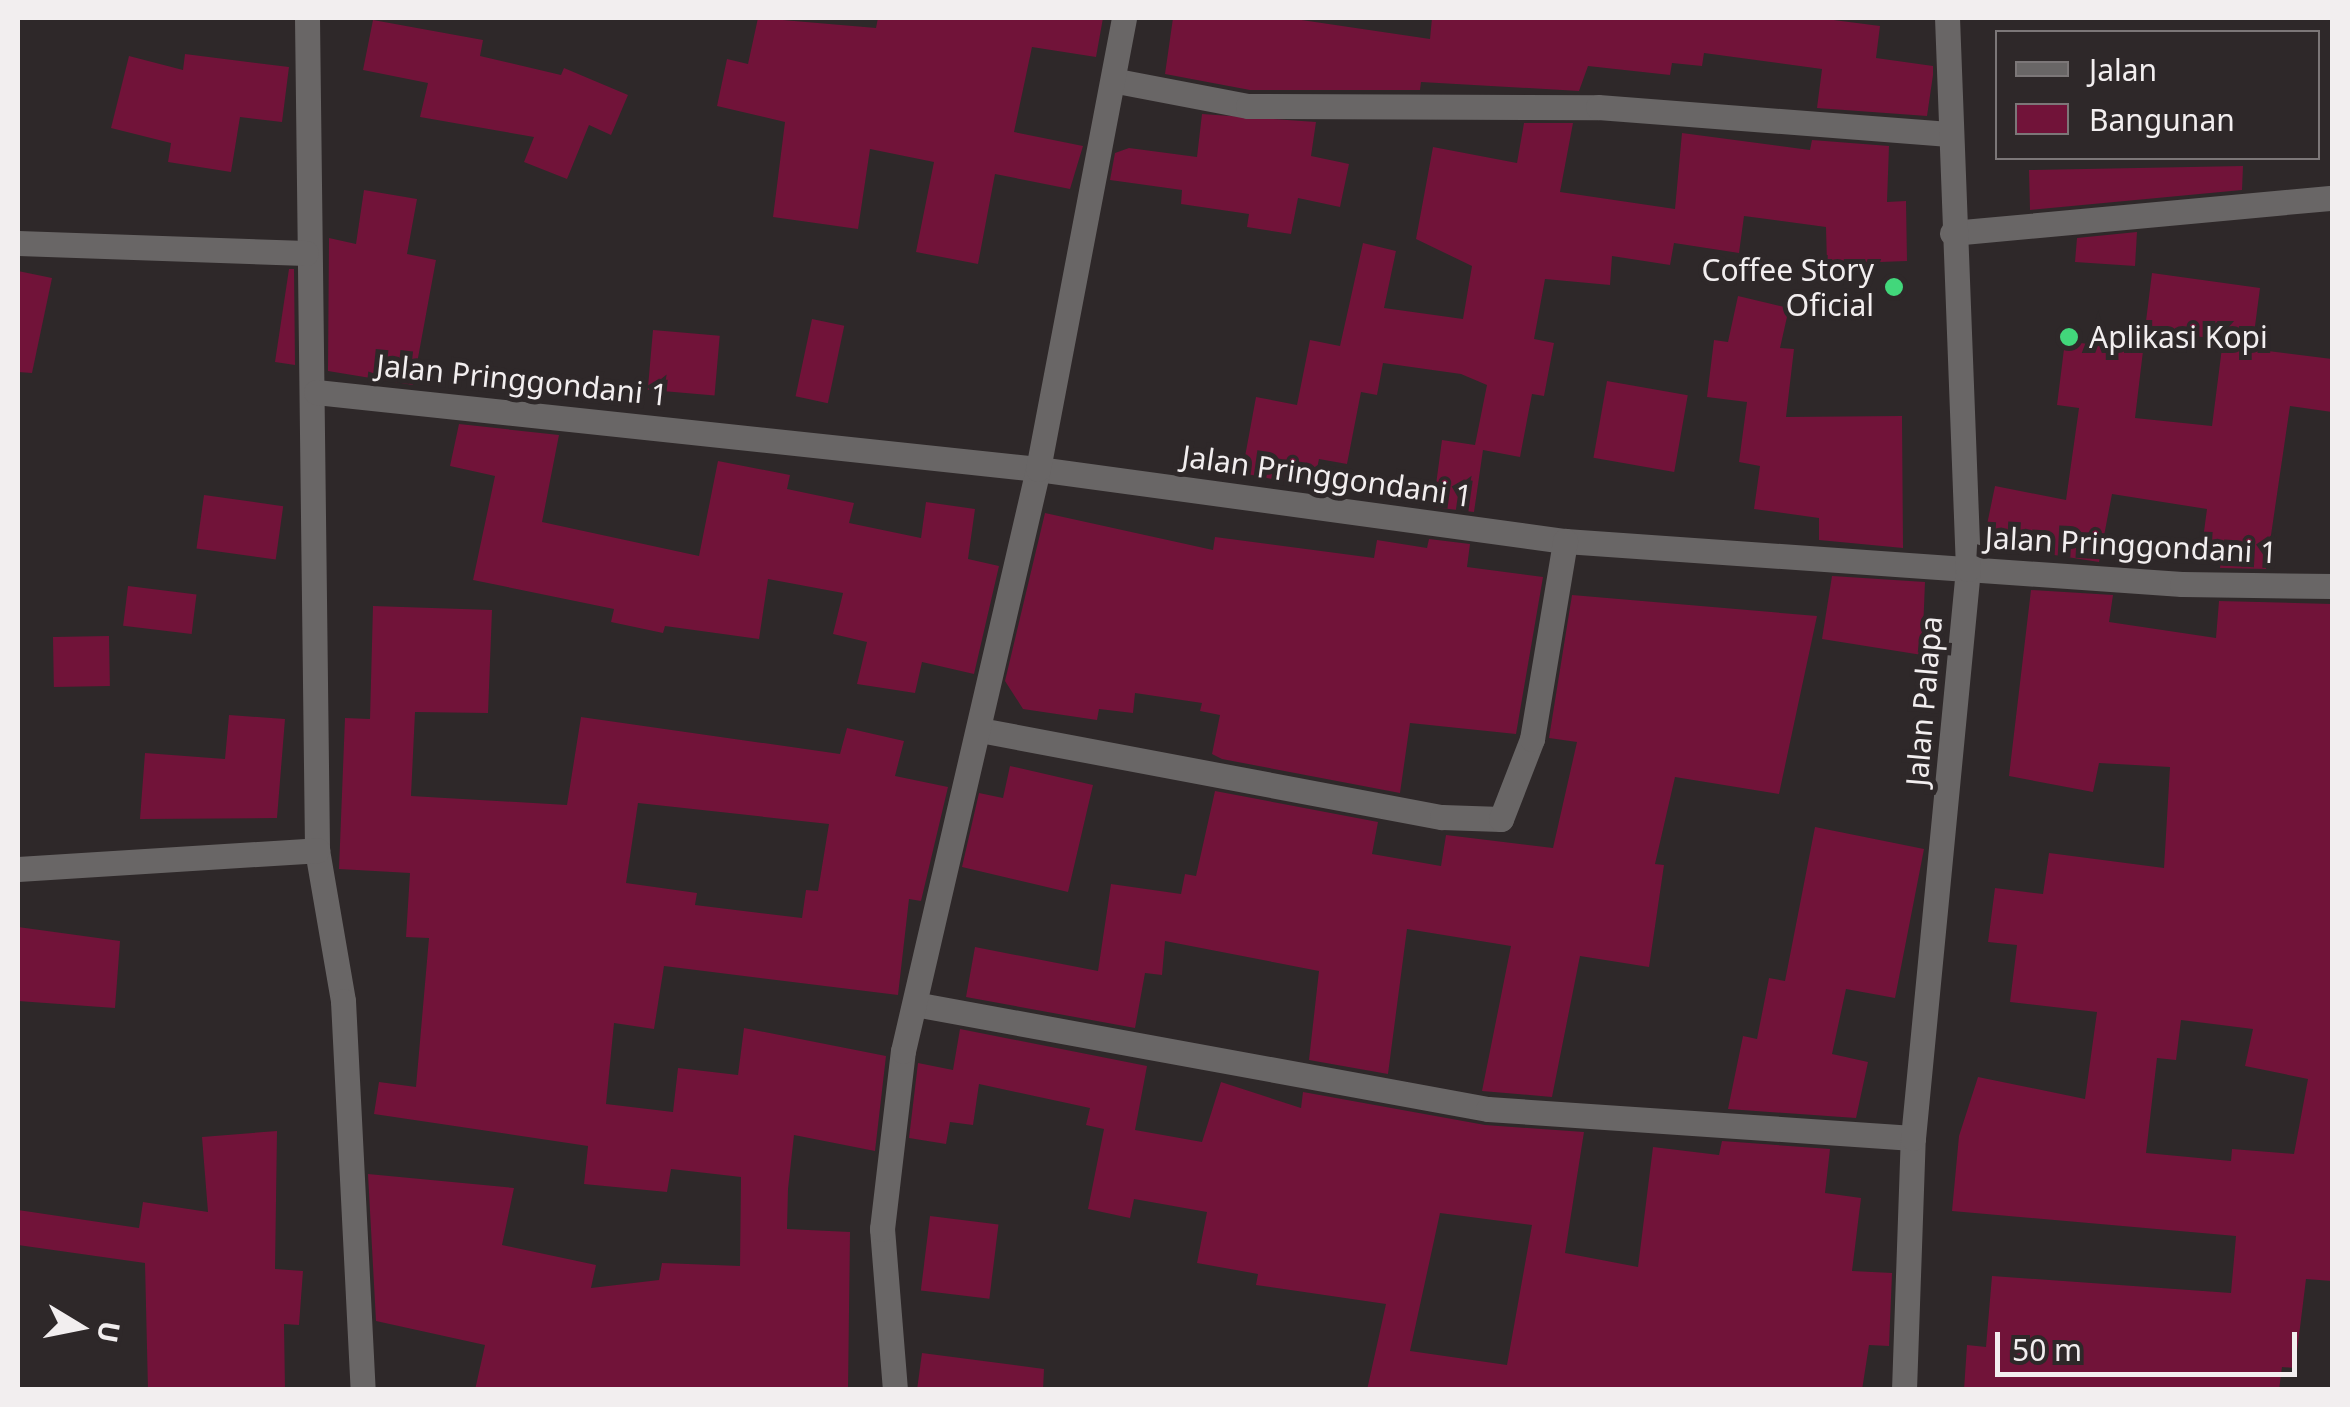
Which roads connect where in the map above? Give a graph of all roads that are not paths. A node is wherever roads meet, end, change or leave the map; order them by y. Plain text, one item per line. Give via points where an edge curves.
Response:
1 (307, 18) edge
2 (1124, 18) edge
3 (1948, 18) edge
4 (1117, 81) junction
5 (1949, 134) junction
6 (2332, 198) edge
7 (1952, 232) junction
8 (18, 243) edge
9 (306, 253) junction
10 (316, 392) junction
11 (1038, 469) junction
12 (1564, 541) junction
13 (1968, 569) junction
14 (2332, 586) edge
15 (980, 730) junction
16 (317, 850) junction
17 (18, 869) edge
18 (920, 1004) junction
19 (1913, 1138) junction
20 (363, 1390) edge
21 (895, 1390) edge
22 (1904, 1390) edge

1 - 9 street
2 - 4 street
3 - 5 street, Jalan Palapa
4 - 5 street via 1248,106 1598,108
4 - 11 street
5 - 7 street, Jalan Palapa
6 - 7 street
7 - 13 street, Jalan Palapa
8 - 9 street
9 - 10 street
10 - 11 street, Jalan Pringgondani 1
10 - 16 street
11 - 12 street, Jalan Pringgondani 1
11 - 15 street
12 - 13 street, Jalan Pringgondani 1
12 - 15 street via 1532,738 1500,819 1423,814
13 - 14 street, Jalan Pringgondani 1
13 - 19 street, Jalan Palapa
15 - 18 street
16 - 17 street
16 - 20 street via 343,1001
18 - 19 street via 1488,1109
18 - 21 street via 904,1051 882,1229
19 - 22 street, Jalan Palapa

